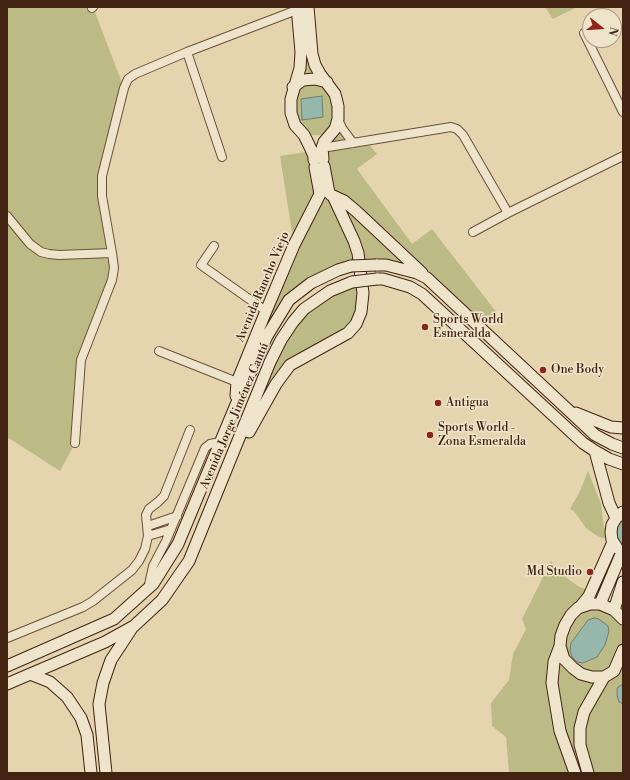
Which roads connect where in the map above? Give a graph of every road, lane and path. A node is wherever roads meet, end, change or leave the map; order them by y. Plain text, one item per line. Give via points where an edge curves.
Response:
1 (302, 8) edge
2 (591, 48) edge
3 (187, 52) junction
4 (327, 82) junction
5 (293, 87) junction
6 (623, 112) edge
7 (338, 119) junction
8 (304, 135) junction
9 (328, 135) junction
10 (353, 142) junction
11 (623, 156) edge
12 (222, 157) dead end
13 (320, 160) junction
14 (327, 194) junction
15 (508, 213) junction
16 (7, 216) edge
17 (473, 232) dead end
18 (214, 246) dead end
19 (112, 252) junction
20 (427, 278) junction
21 (266, 310) junction
22 (159, 352) dead end
23 (237, 382) junction
24 (235, 407) junction
25 (570, 411) junction
26 (623, 428) edge
27 (190, 430) dead end
28 (220, 442) junction
29 (75, 444) dead end
30 (623, 448) edge
31 (595, 451) junction
32 (623, 464) edge
33 (227, 469) junction
34 (619, 515) edge
35 (176, 516) junction
36 (148, 526) junction
37 (171, 529) junction
38 (148, 536) junction
39 (613, 542) junction
40 (622, 552) edge
41 (623, 582) edge
42 (148, 590) junction
43 (601, 602) junction
44 (618, 604) edge
45 (578, 608) junction
46 (623, 619) edge
47 (134, 626) junction
48 (7, 638) edge
49 (560, 646) junction
50 (623, 650) edge
51 (7, 666) edge
52 (619, 670) edge
53 (30, 674) junction
54 (604, 677) junction
55 (7, 684) edge
56 (91, 773) edge
57 (106, 773) edge
58 (575, 773) edge
59 (588, 773) edge

1 - 3 street
1 - 4 main road via 315,65
1 - 5 main road via 300,68
2 - 6 street
3 - 12 street
3 - 19 street via 135,74 128,79 124,88 102,176 102,196
4 - 5 main road via 316,79 303,80
4 - 7 main road via 335,94
5 - 8 main road via 290,99 291,113 295,125
7 - 9 main road via 335,129
7 - 10 street
8 - 9 main road via 316,138
8 - 13 main road
9 - 13 main road
10 - 13 street
10 - 15 street via 451,127 457,129 463,134
11 - 15 street
13 - 14 main road via 322,180
14 - 20 main road via 356,211
14 - 21 main road, Avenida Rancho Viejo via 294,245
14 - 33 main road via 354,241 358,253 363,293 361,312 356,324 348,333 290,365 284,372
15 - 17 street
16 - 19 street via 30,244 45,253 59,255
18 - 21 street via 201,265
19 - 29 street via 112,280 81,360
20 - 24 main road, Avenida Jorge Jiménez Cantú, bridge via 386,266 351,266 311,283 289,300 266,336
20 - 25 main road, Avenida Jorge Jiménez Cantú
21 - 23 main road, Avenida Rancho Viejo
22 - 23 street
23 - 24 main road, Avenida Rancho Viejo
24 - 28 main road, Avenida Jorge Jiménez Cantú
25 - 26 main road via 611,427
25 - 30 main road, Avenida Jorge Jiménez Cantú via 595,435
27 - 36 street via 164,496 146,515
28 - 35 street via 205,448
28 - 42 main road, Avenida Jorge Jiménez Cantú via 178,544
31 - 32 main road, Avenida Jorge Jiménez Cantú
31 - 33 main road, Avenida Jorge Jiménez Cantú, bridge via 577,438 422,294 410,287 377,279 352,282 330,291 304,309 293,322 270,362
31 - 34 main road via 609,503
33 - 47 main road, Avenida Jorge Jiménez Cantú via 189,561 162,600
34 - 39 main road via 612,525
35 - 36 street
35 - 37 street
36 - 38 street
37 - 38 street
37 - 42 street via 153,566
38 - 48 street via 145,549 132,570 93,601 54,620
39 - 40 main road
39 - 45 main road via 589,596
40 - 43 main road
41 - 44 main road
42 - 51 main road, Avenida Jorge Jiménez Cantú via 114,619
43 - 44 main road
43 - 45 main road
44 - 46 main road
45 - 49 main road via 565,625
47 - 53 main road, Avenida Jorge Jiménez Cantú via 105,642
47 - 57 main road via 111,660 99,704
49 - 54 main road via 564,658 581,674
49 - 58 main road via 554,662 553,690 560,731
50 - 52 main road
52 - 54 main road
53 - 55 main road, Avenida Jorge Jiménez Cantú
53 - 56 main road via 50,682 67,697 81,718 87,735
54 - 59 main road via 584,712 580,728 580,745

